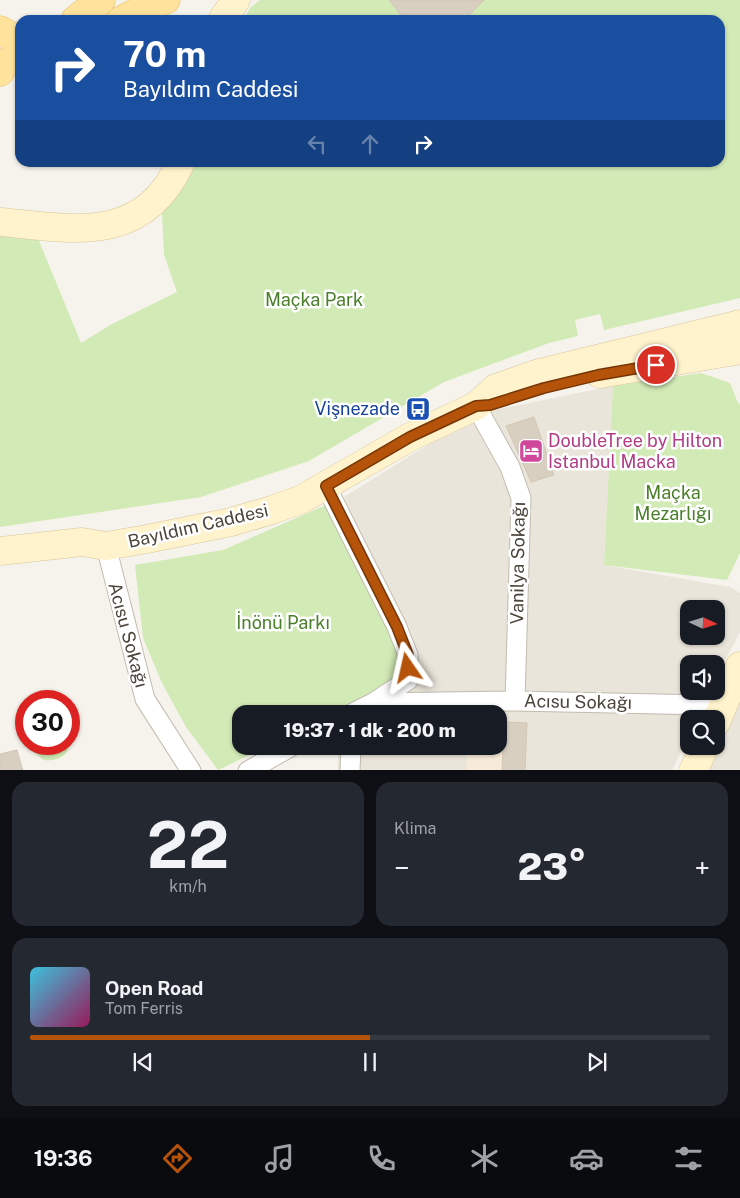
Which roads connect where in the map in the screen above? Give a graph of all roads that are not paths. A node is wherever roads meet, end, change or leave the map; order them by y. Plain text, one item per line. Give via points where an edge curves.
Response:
1 (101, 0) edge
2 (166, 0) edge
3 (130, 14) edge
4 (82, 15) edge
5 (0, 30) edge
6 (15, 38) edge
7 (15, 57) edge
8 (0, 72) edge
9 (164, 167) edge
10 (179, 167) edge
11 (0, 209) edge
12 (0, 222) edge
13 (740, 324) edge
14 (695, 335) junction
15 (740, 335) edge
16 (740, 350) edge
17 (476, 406) junction
18 (326, 486) junction
19 (106, 546) junction
20 (0, 551) edge
21 (0, 567) edge
22 (740, 666) edge
23 (515, 701) junction
24 (373, 703) junction
25 (369, 705) edge
26 (713, 710) edge
27 (722, 710) edge
28 (276, 755) edge
29 (351, 755) edge
30 (700, 755) edge
31 (191, 770) edge
32 (248, 770) edge
33 (350, 770) edge
34 (693, 770) edge

1 - 4 main road
2 - 3 main road
5 - 6 main road
7 - 8 main road
9 - 11 main road via 139,196 105,216 76,217
10 - 12 main road via 155,201 137,215 119,223 92,229
13 - 14 main road
14 - 15 main road
14 - 17 main road, Bayıldım Caddesi via 540,373 496,388
16 - 17 main road, Bayıldım Caddesi via 598,375
17 - 18 main road, Bayıldım Caddesi via 410,437
17 - 23 street, Vanilya Sokağı via 510,467 521,498
18 - 19 main road, Bayıldım Caddesi via 302,499 231,522
18 - 24 street, Acısu Sokağı via 408,655 408,680
19 - 20 main road, Bayıldım Caddesi via 82,542
19 - 21 main road, Bayıldım Caddesi via 82,559
19 - 31 street, Acısu Sokağı via 145,699
22 - 27 main road
23 - 24 street, Acısu Sokağı
23 - 26 street, Acısu Sokağı via 708,705
24 - 25 street, Acısu Sokağı
28 - 32 street
29 - 33 street
30 - 34 main road

